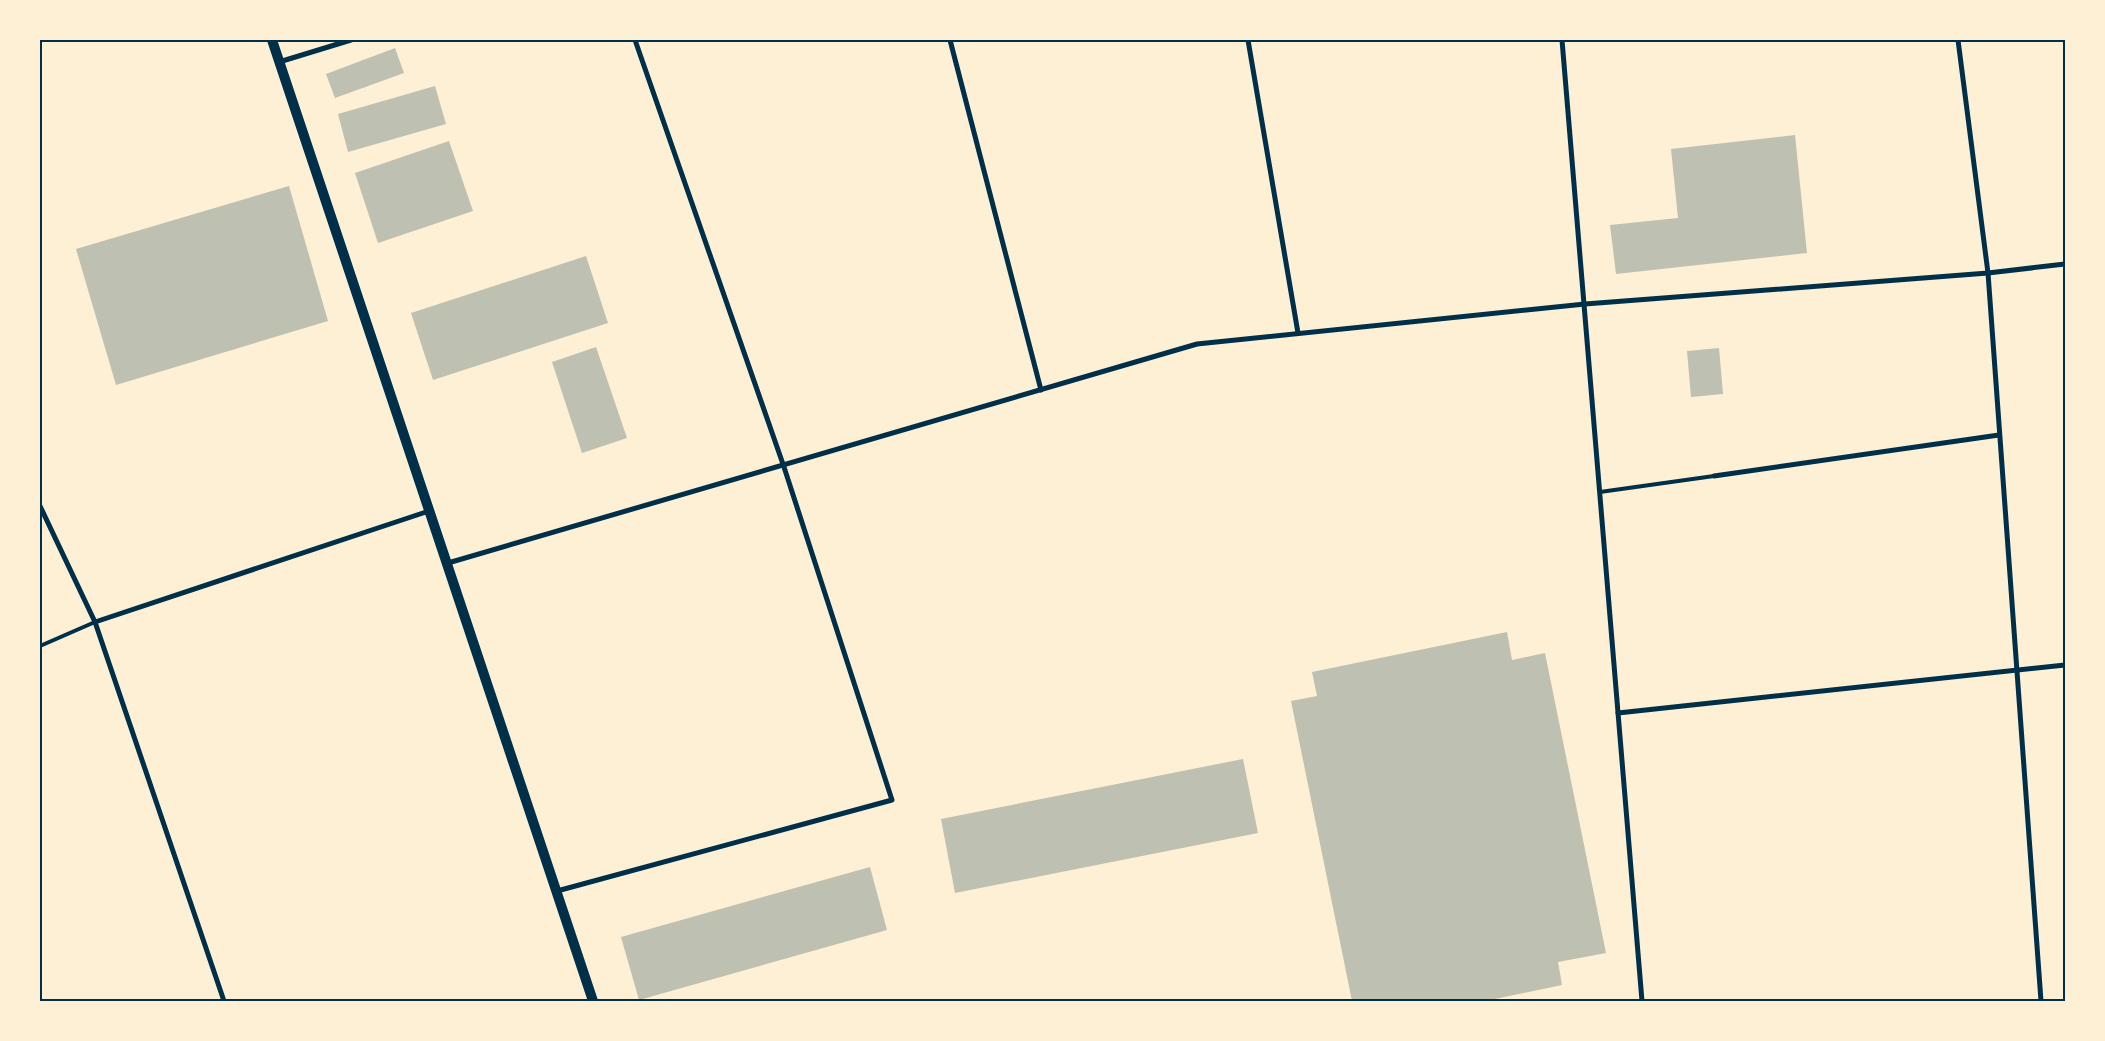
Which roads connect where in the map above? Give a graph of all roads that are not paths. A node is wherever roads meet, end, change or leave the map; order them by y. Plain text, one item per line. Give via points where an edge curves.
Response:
1 (272, 40) edge
2 (351, 40) edge
3 (635, 40) edge
4 (950, 40) edge
5 (1248, 40) edge
6 (1562, 40) edge
7 (1958, 40) edge
8 (279, 62) junction
9 (2065, 264) edge
10 (1988, 273) junction
11 (1585, 304) junction
12 (1298, 334) junction
13 (1041, 390) junction
14 (1999, 436) junction
15 (784, 467) junction
16 (1714, 476) joint
17 (1600, 492) junction
18 (40, 506) edge
19 (430, 511) junction
20 (448, 564) junction
21 (95, 622) junction
22 (40, 646) edge
23 (2065, 665) edge
24 (2017, 670) junction
25 (1618, 713) junction
26 (557, 890) junction
27 (224, 1001) edge
28 (594, 1001) edge
29 (1642, 1001) edge
30 (2041, 1001) edge

1 - 8 main road
2 - 8 street
3 - 15 street
4 - 13 street
5 - 12 street
6 - 11 street
7 - 10 street
8 - 19 main road
9 - 10 street
10 - 11 street
10 - 14 street
11 - 12 street
11 - 17 street
12 - 13 street via 1197,344
13 - 15 street
14 - 16 street
14 - 24 street
15 - 20 street
15 - 26 street via 892,800
16 - 17 lane
17 - 25 street
18 - 21 street
19 - 20 main road
19 - 21 street
20 - 26 main road
21 - 22 lane
21 - 27 street
23 - 24 street
24 - 25 street
24 - 30 street
25 - 29 street
26 - 28 main road

